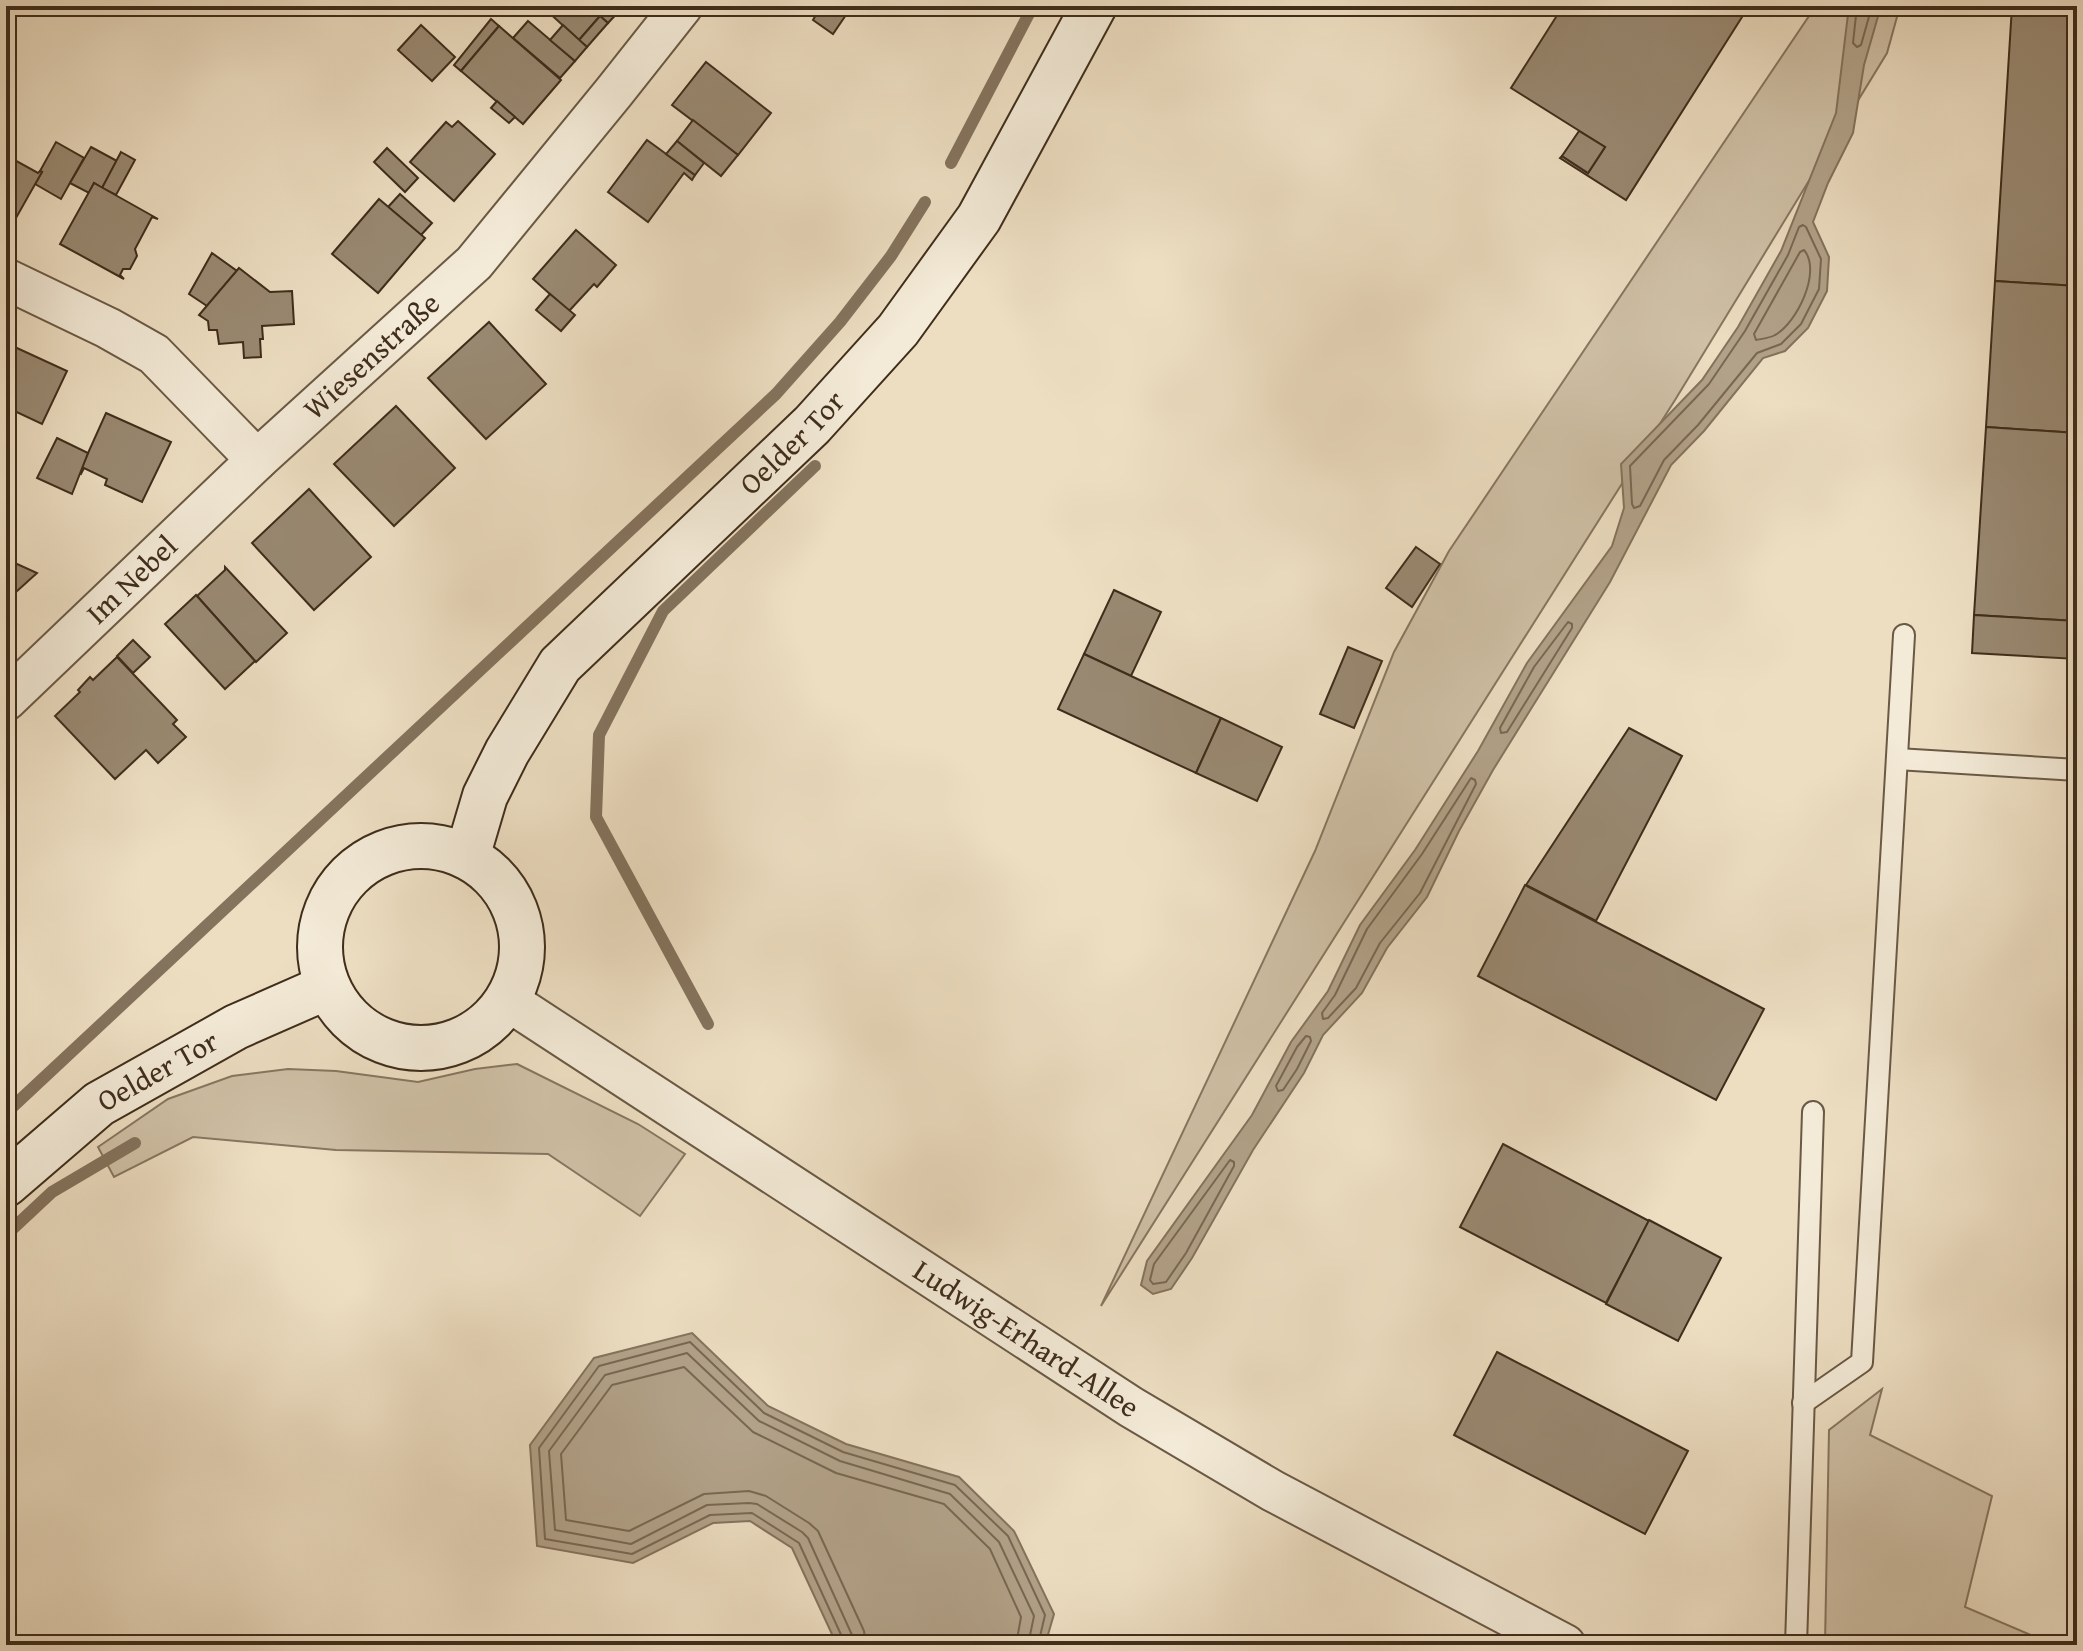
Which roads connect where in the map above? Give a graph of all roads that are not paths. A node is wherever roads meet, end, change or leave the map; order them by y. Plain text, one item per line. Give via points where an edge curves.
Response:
1 (682, 6) edge
2 (1094, 6) edge
3 (6, 279) edge
4 (257, 460) junction
5 (1904, 635) dead end
6 (6, 700) edge
7 (1897, 759) junction
8 (2077, 770) edge
9 (467, 857) junction
10 (327, 987) junction
11 (507, 1000) junction
12 (1813, 1112) dead end
13 (6, 1184) edge
14 (1803, 1403) junction
15 (1565, 1645) edge
16 (1796, 1645) edge

1 - 4 street, Wiesenstraße via 474,263
2 - 9 main road, Oelder Tor via 979,218 898,330 812,425 560,665 485,796
3 - 4 street via 154,354
4 - 6 street, Im Nebel
5 - 7 lane
7 - 8 lane
7 - 14 lane via 1862,1362
9 - 10 main road via 433,846 398,848 365,862 339,886 323,917 318,952
9 - 11 main road via 489,872 518,919 522,947
10 - 11 main road via 352,1023 391,1045 435,1048 462,1038 476,1032
10 - 13 main road, Oelder Tor via 236,1027 99,1104
11 - 15 street, Ludwig-Erhard-Allee via 1131,1407 1273,1491
12 - 14 lane
14 - 16 lane

